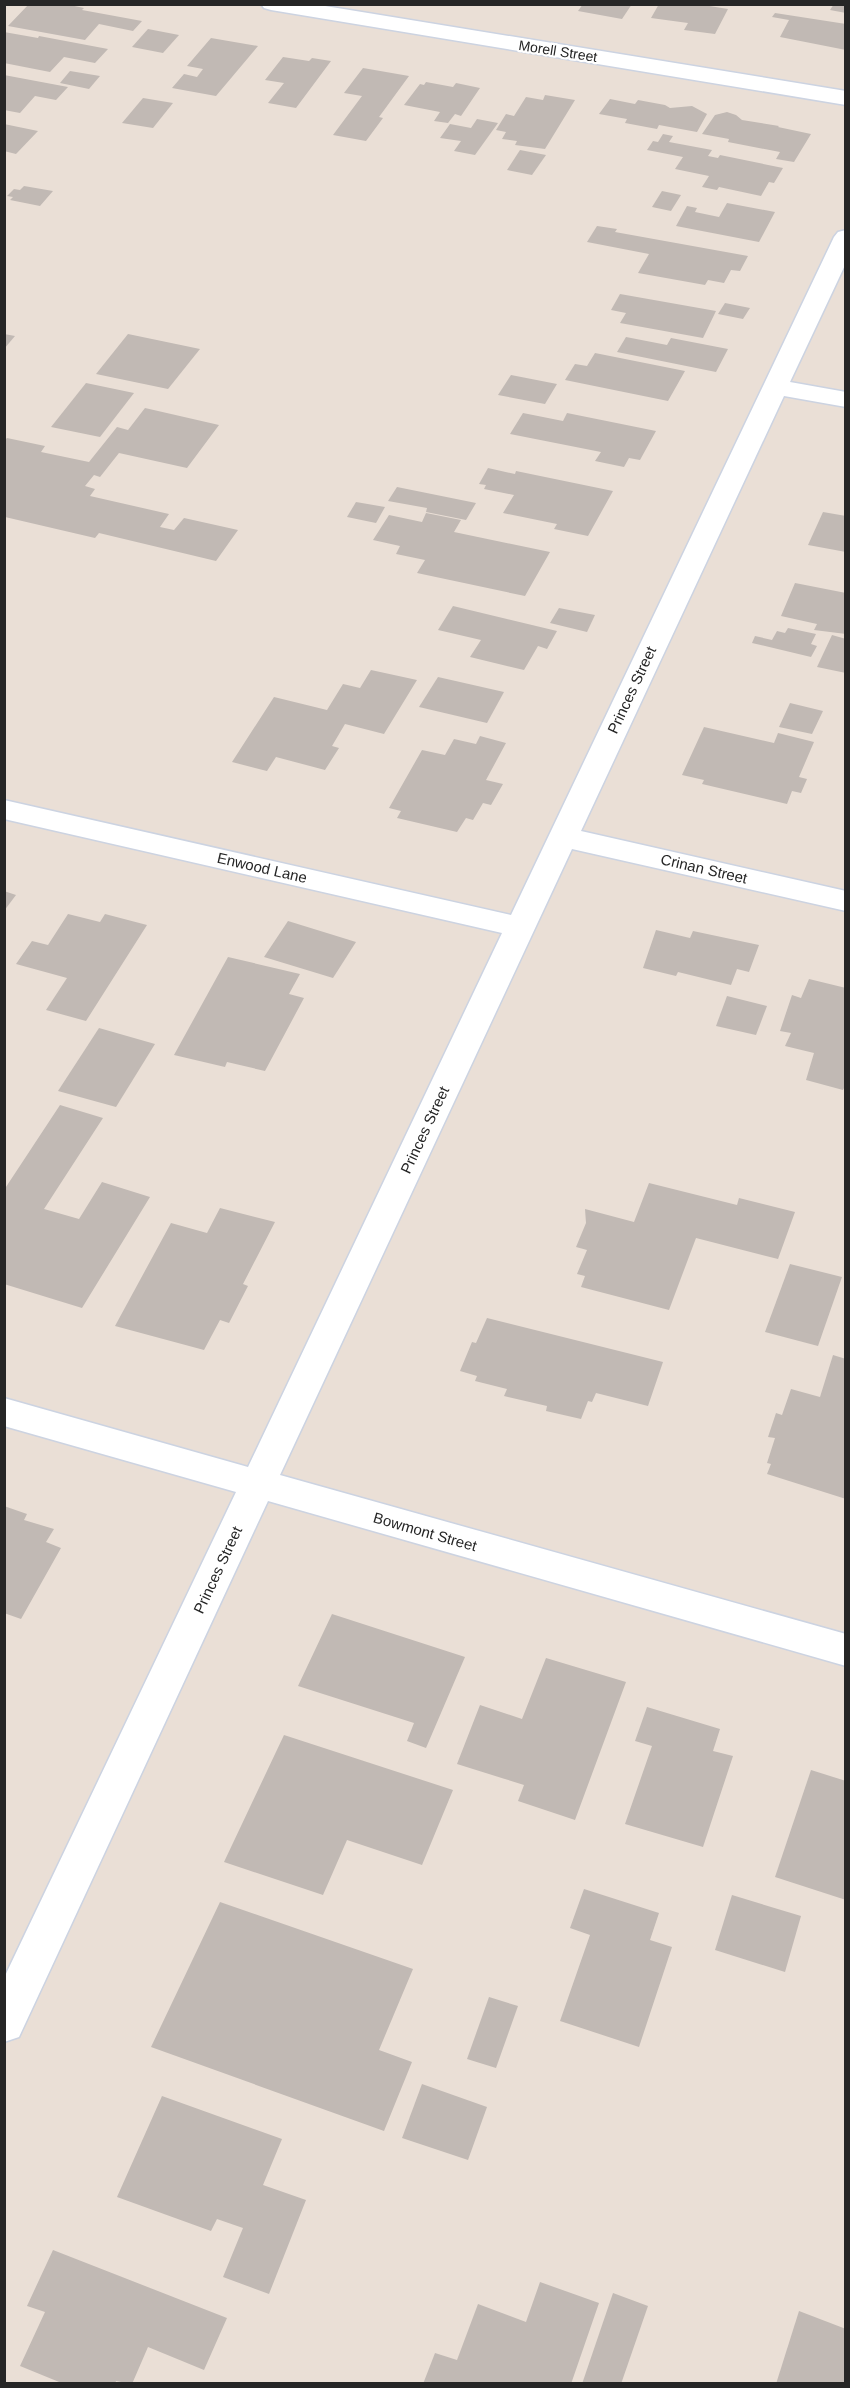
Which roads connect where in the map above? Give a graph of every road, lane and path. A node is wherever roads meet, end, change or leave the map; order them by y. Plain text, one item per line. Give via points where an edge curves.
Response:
1 (271, 4) edge
2 (846, 98) edge
3 (846, 237) edge
4 (775, 387) junction
5 (846, 400) edge
6 (4, 809) edge
7 (562, 837) junction
8 (846, 901) edge
9 (520, 927) junction
10 (4, 1412) edge
11 (258, 1484) junction
12 (846, 1650) edge
13 (4, 2023) edge

1 - 2 street, Morell Street
3 - 4 street, Princes Street
4 - 5 street
4 - 7 street, Princes Street
6 - 9 street, Enwood Lane
7 - 8 street, Crinan Street
7 - 9 street, Princes Street
9 - 11 street, Princes Street
10 - 11 street, Bowmont Street
11 - 12 street, Bowmont Street
11 - 13 street, Princes Street

